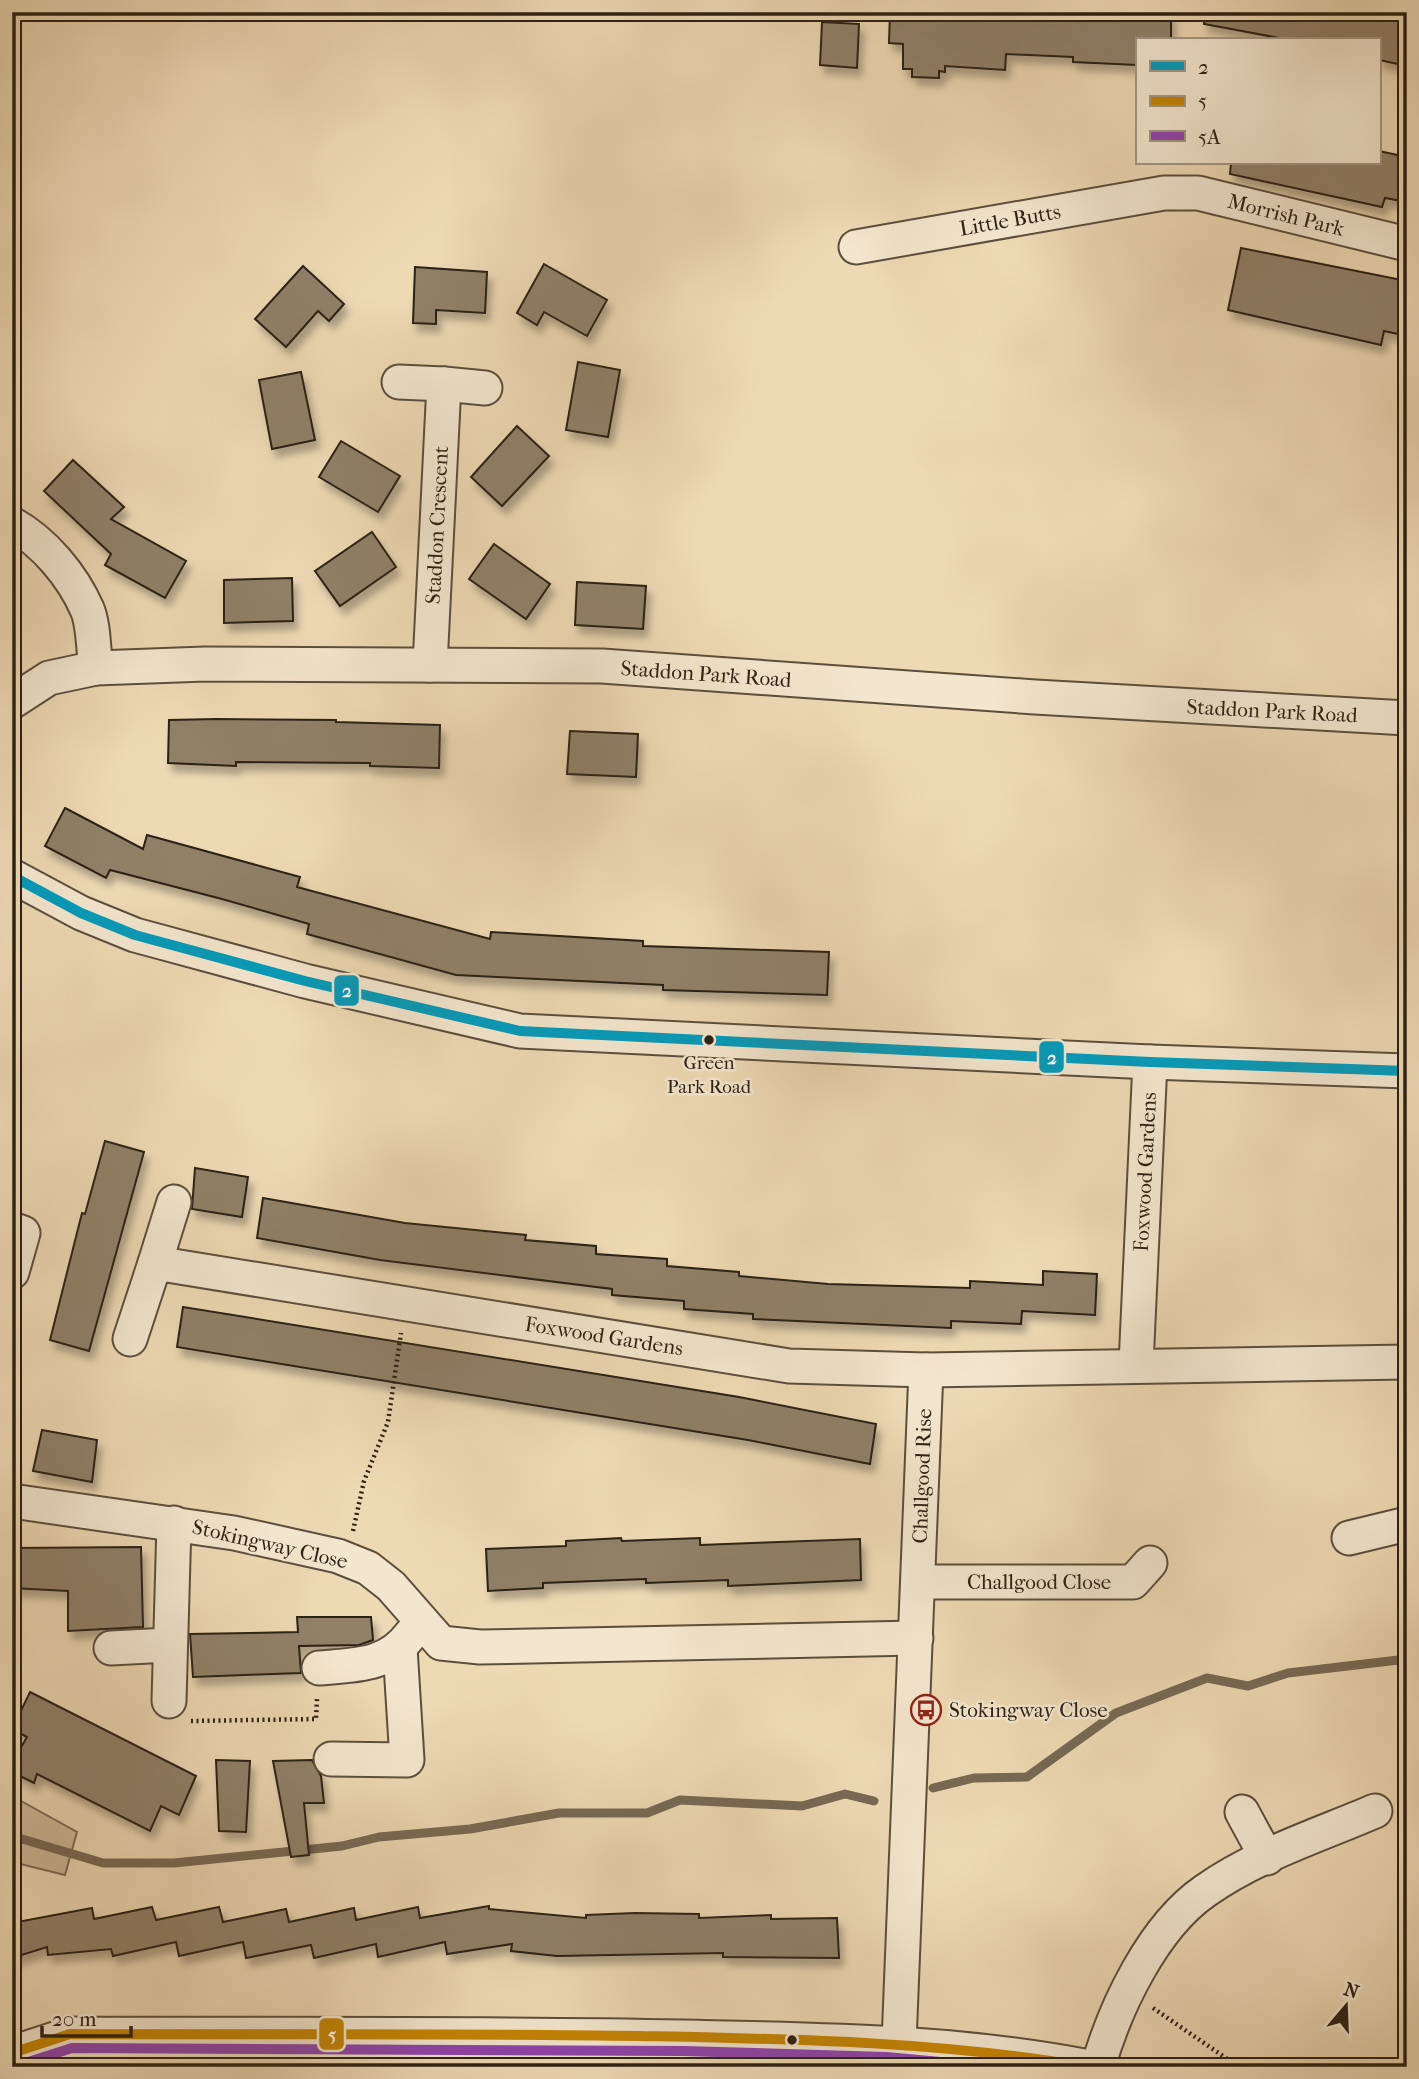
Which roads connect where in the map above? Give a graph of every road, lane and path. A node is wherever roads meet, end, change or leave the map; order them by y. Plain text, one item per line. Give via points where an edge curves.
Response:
1 (1164, 193) joint
2 (1407, 244) edge
3 (856, 247) dead end
4 (399, 382) dead end
5 (444, 384) junction
6 (485, 388) dead end
7 (12, 524) edge
8 (430, 665) junction
9 (96, 667) junction
10 (12, 702) edge
11 (1407, 718) edge
12 (12, 876) edge
13 (1150, 1062) junction
14 (1407, 1071) edge
15 (174, 1202) dead end
16 (12, 1229) edge
17 (155, 1263) junction
18 (12, 1272) edge
19 (405, 1305) junction
20 (130, 1339) dead end
21 (1407, 1362) edge
22 (1136, 1365) junction
23 (926, 1370) junction
24 (12, 1501) edge
25 (174, 1523) junction
26 (1407, 1524) edge
27 (1349, 1538) dead end
28 (347, 1559) junction
29 (1150, 1563) dead end
30 (918, 1583) junction
31 (420, 1620) junction
32 (916, 1638) junction
33 (169, 1645) junction
34 (111, 1648) dead end
35 (400, 1648) junction
36 (319, 1668) joint
37 (169, 1701) joint
38 (331, 1759) dead end
39 (1375, 1811) dead end
40 (1242, 1812) dead end
41 (1266, 1858) junction
42 (1129, 1992) junction
43 (898, 2043) junction
44 (12, 2053) edge
45 (1089, 2067) edge
46 (1098, 2067) edge
47 (1239, 2067) edge

1 - 2 street, Morrish Park via 1198,193
1 - 3 street, Little Butts
4 - 5 street
5 - 6 street
5 - 8 street, Staddon Crescent
7 - 9 street via 58,562 87,610
8 - 9 street, Staddon Park Road
8 - 11 street, Staddon Park Road via 602,666
9 - 10 street, Staddon Park Road via 49,678
12 - 13 street via 81,913 135,935 520,1031
13 - 14 street
13 - 22 street, Foxwood Gardens
15 - 17 street
16 - 18 street via 23,1233
17 - 19 street, Foxwood Gardens
17 - 20 street
19 - 23 street, Foxwood Gardens via 789,1366
19 - 28 path via 388,1422 364,1482
21 - 22 street, Foxwood Gardens
22 - 23 street, Foxwood Gardens
23 - 30 street, Challgood Rise
24 - 25 street, Stokingway Close
25 - 28 street, Stokingway Close
25 - 33 street
26 - 27 street
28 - 31 street, Stokingway Close via 391,1586
29 - 30 street, Challgood Close via 1133,1582
30 - 32 street, Challgood Rise
31 - 32 street, Stokingway Close via 441,1643 480,1647
31 - 35 street
32 - 43 street, Challgood Rise
33 - 34 street
33 - 37 street
35 - 36 street via 373,1664
35 - 38 street via 407,1760
36 - 37 path via 316,1719 185,1721 178,1701
39 - 41 street
40 - 41 street
41 - 42 street via 1204,1891 1164,1928
42 - 46 street via 1109,2029
42 - 47 path
43 - 44 street via 469,2033 70,2034
43 - 45 street via 1014,2052

